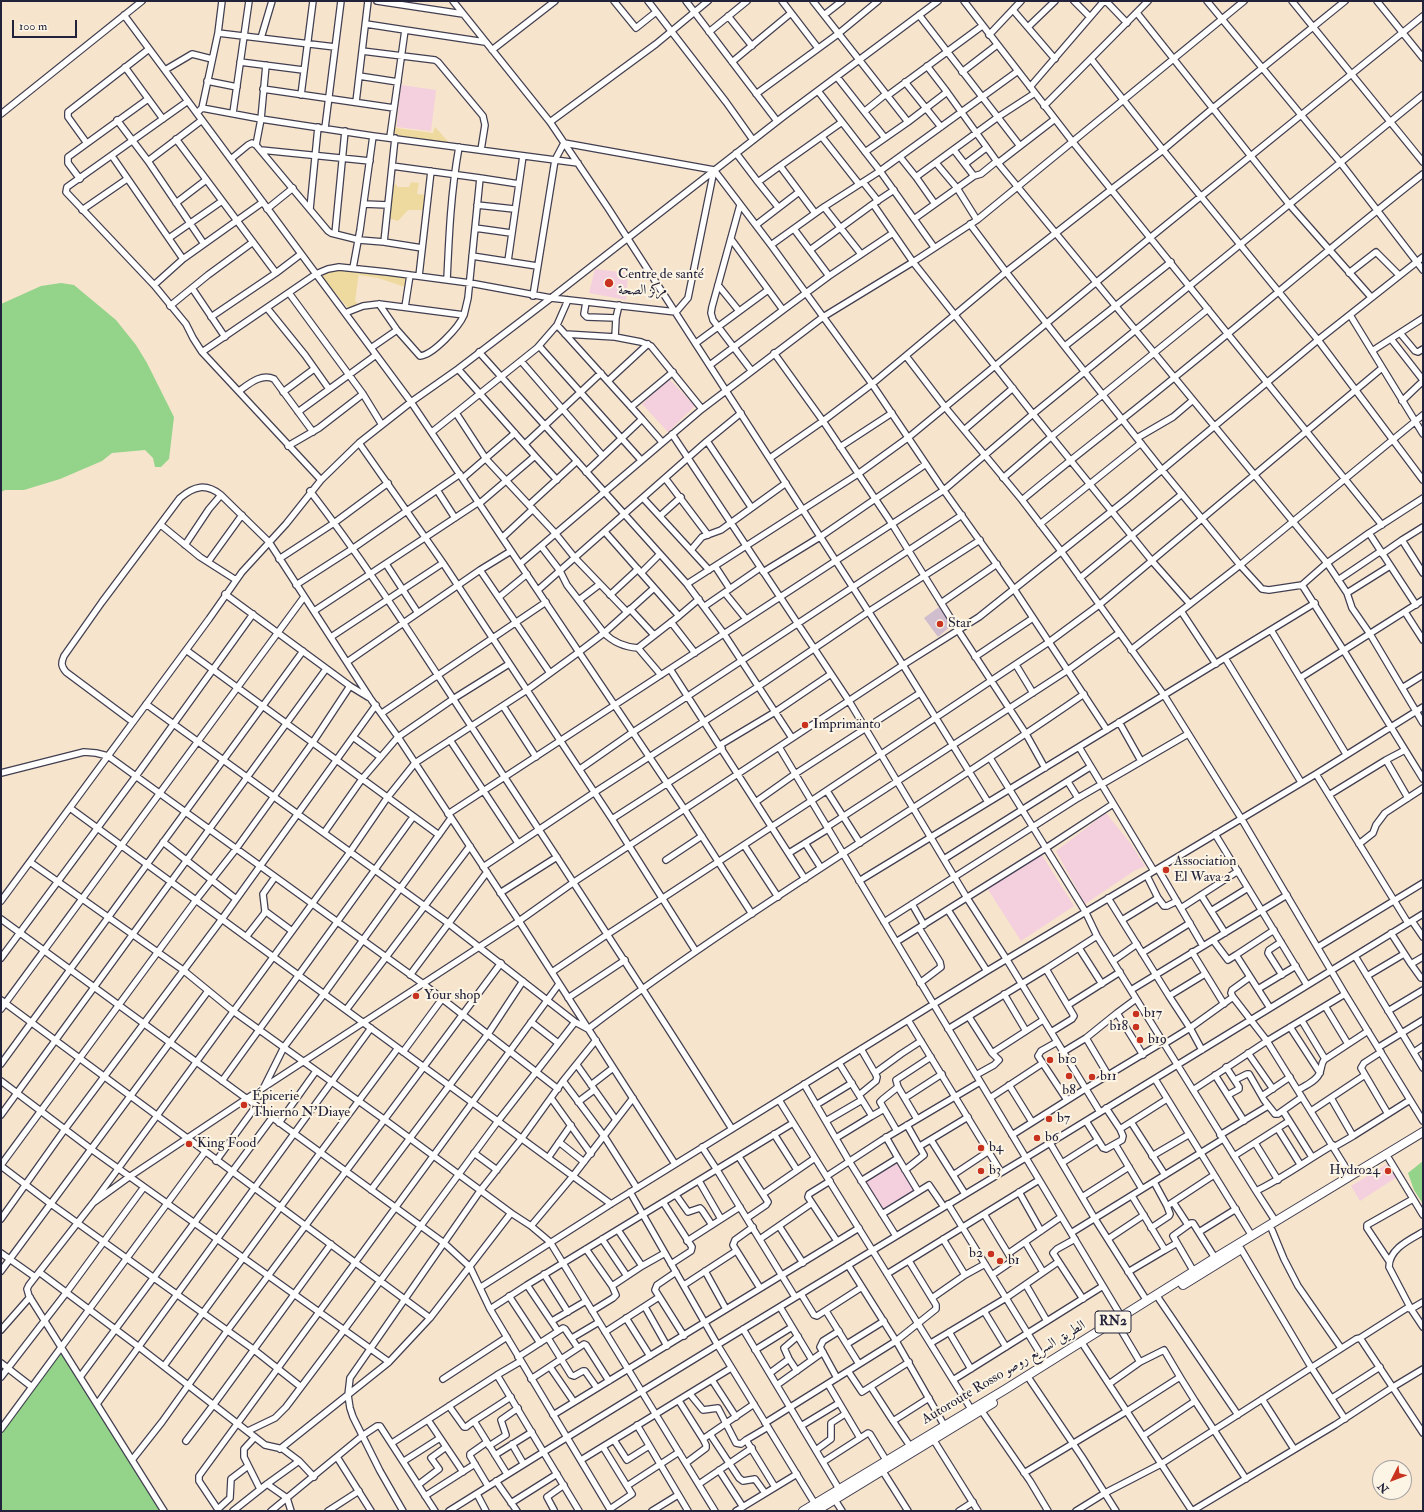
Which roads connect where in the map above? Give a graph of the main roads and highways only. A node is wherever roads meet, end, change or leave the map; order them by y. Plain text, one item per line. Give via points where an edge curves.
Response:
1 (1423, 1132) edge
2 (1423, 1139) edge
3 (1121, 1321) junction
4 (816, 1507) edge
5 (803, 1511) edge

1 - 3 highway, Autoroute Rosso الطريق السريع روصو / RN2 via 1215,1258 1147,1301
2 - 3 highway, Autoroute Rosso الطريق السريع روصو / RN2
3 - 4 highway, Autoroute Rosso الطريق السريع روصو / RN2 via 886,1460 839,1489
3 - 4 highway, Autoroute Rosso الطريق السريع روصو / RN2 via 835,1500
4 - 5 highway, Autoroute Rosso الطريق السريع روصو / RN2

